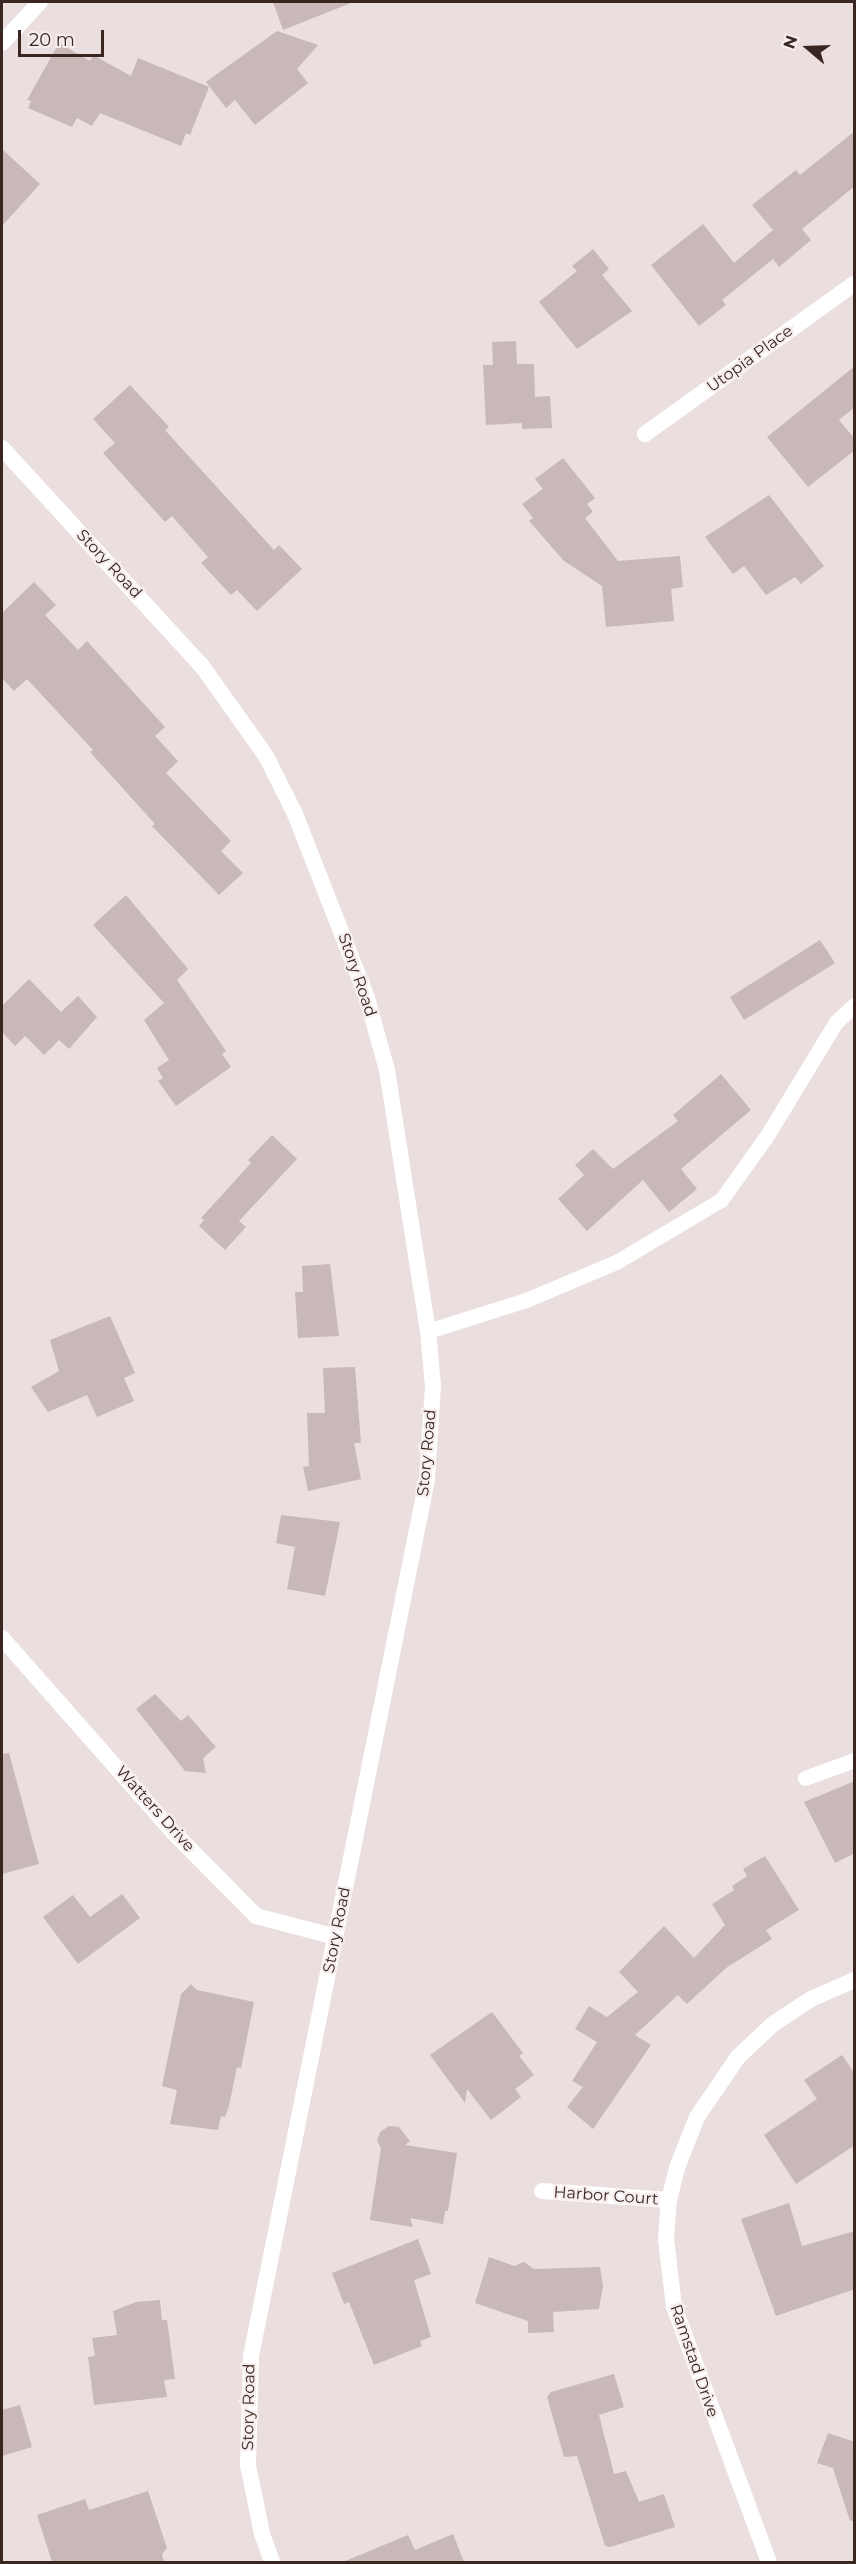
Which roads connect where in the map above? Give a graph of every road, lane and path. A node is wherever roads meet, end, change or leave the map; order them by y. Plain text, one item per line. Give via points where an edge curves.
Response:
1 (40, 2) edge
2 (2, 43) edge
3 (855, 284) edge
4 (645, 434) dead end
5 (2, 448) edge
6 (855, 1005) edge
7 (428, 1330) junction
8 (2, 1638) edge
9 (855, 1760) edge
10 (805, 1778) dead end
11 (336, 1937) junction
12 (855, 1980) edge
13 (542, 2191) dead end
14 (669, 2200) junction
15 (272, 2562) edge
16 (769, 2562) edge

1 - 2 street
3 - 4 street, Utopia Place
5 - 7 street, Story Road via 202,666 260,747 295,814 367,998 387,1070
6 - 7 lane via 836,1022 766,1137 721,1200 615,1262 526,1300
7 - 11 street, Story Road via 432,1386 427,1480
8 - 11 street, Watters Drive via 174,1833 256,1916
9 - 10 lane
11 - 15 street, Story Road via 250,2356 248,2465
12 - 14 street, Ramstad Drive via 811,1999 773,2024 738,2057 697,2117
13 - 14 street, Harbor Court
14 - 16 street, Ramstad Drive via 666,2239 674,2307

